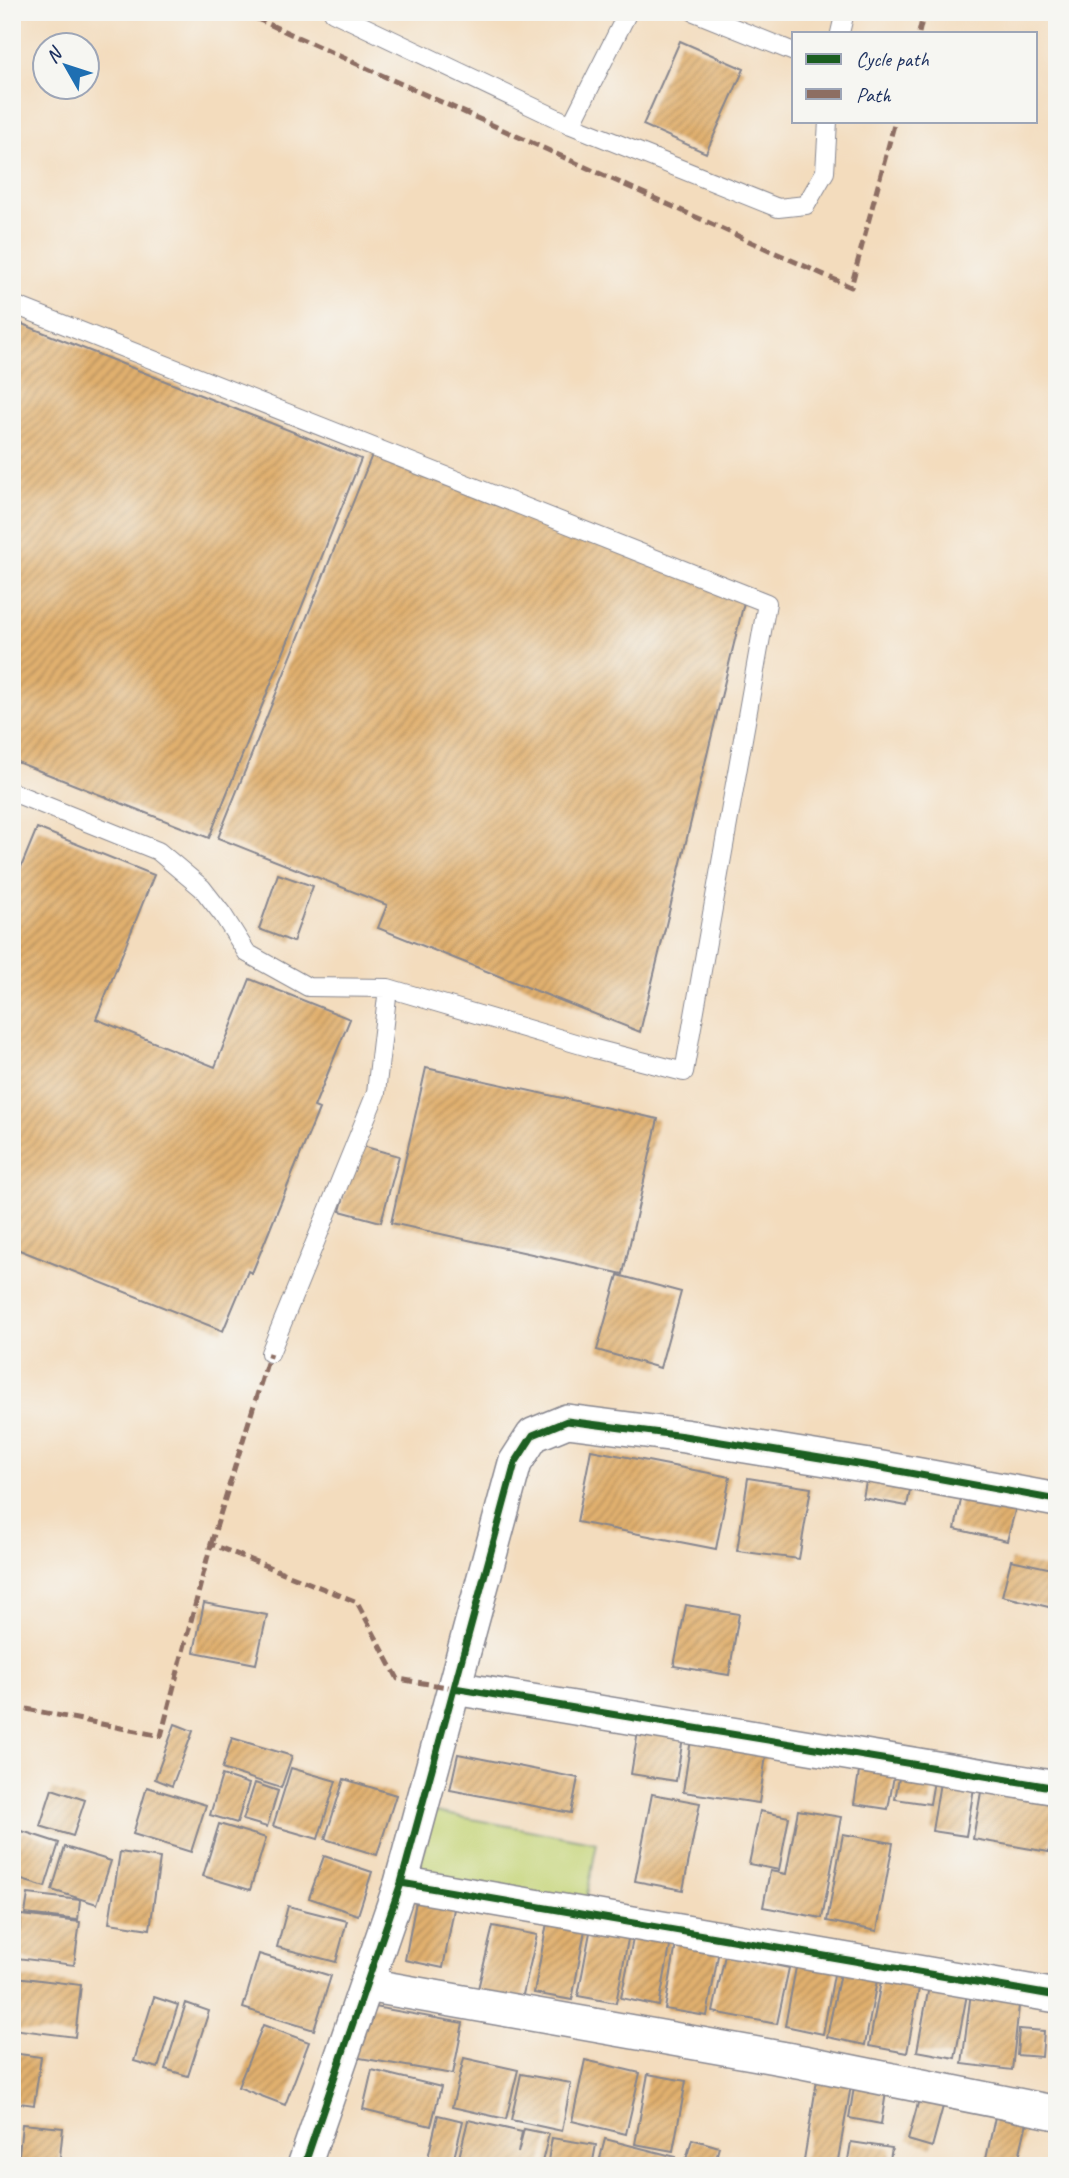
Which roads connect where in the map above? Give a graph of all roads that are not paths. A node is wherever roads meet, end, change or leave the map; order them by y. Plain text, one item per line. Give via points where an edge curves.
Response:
1 (333, 12) edge
2 (628, 12) edge
3 (694, 12) edge
4 (845, 12) edge
5 (840, 32) edge
6 (792, 51) edge
7 (828, 122) edge
8 (571, 125) junction
9 (12, 304) edge
10 (12, 792) edge
11 (388, 988) junction
12 (270, 1353) dead end
13 (1057, 1500) edge
14 (454, 1688) junction
15 (1057, 1788) edge
16 (401, 1883) junction
17 (368, 1984) junction
18 (1057, 1996) edge
19 (1057, 2113) edge
20 (304, 2166) edge

1 - 8 lane
2 - 8 lane
3 - 6 lane
4 - 5 lane
7 - 8 lane via 825,172 806,205 778,208
9 - 11 lane via 767,603 684,1072
10 - 11 lane via 158,851 202,888 247,953 308,987
11 - 12 lane via 376,1093
13 - 14 street via 684,1436 567,1421 533,1435 515,1463
14 - 15 street
14 - 16 street
16 - 17 street
16 - 18 street
17 - 19 street
17 - 20 street

